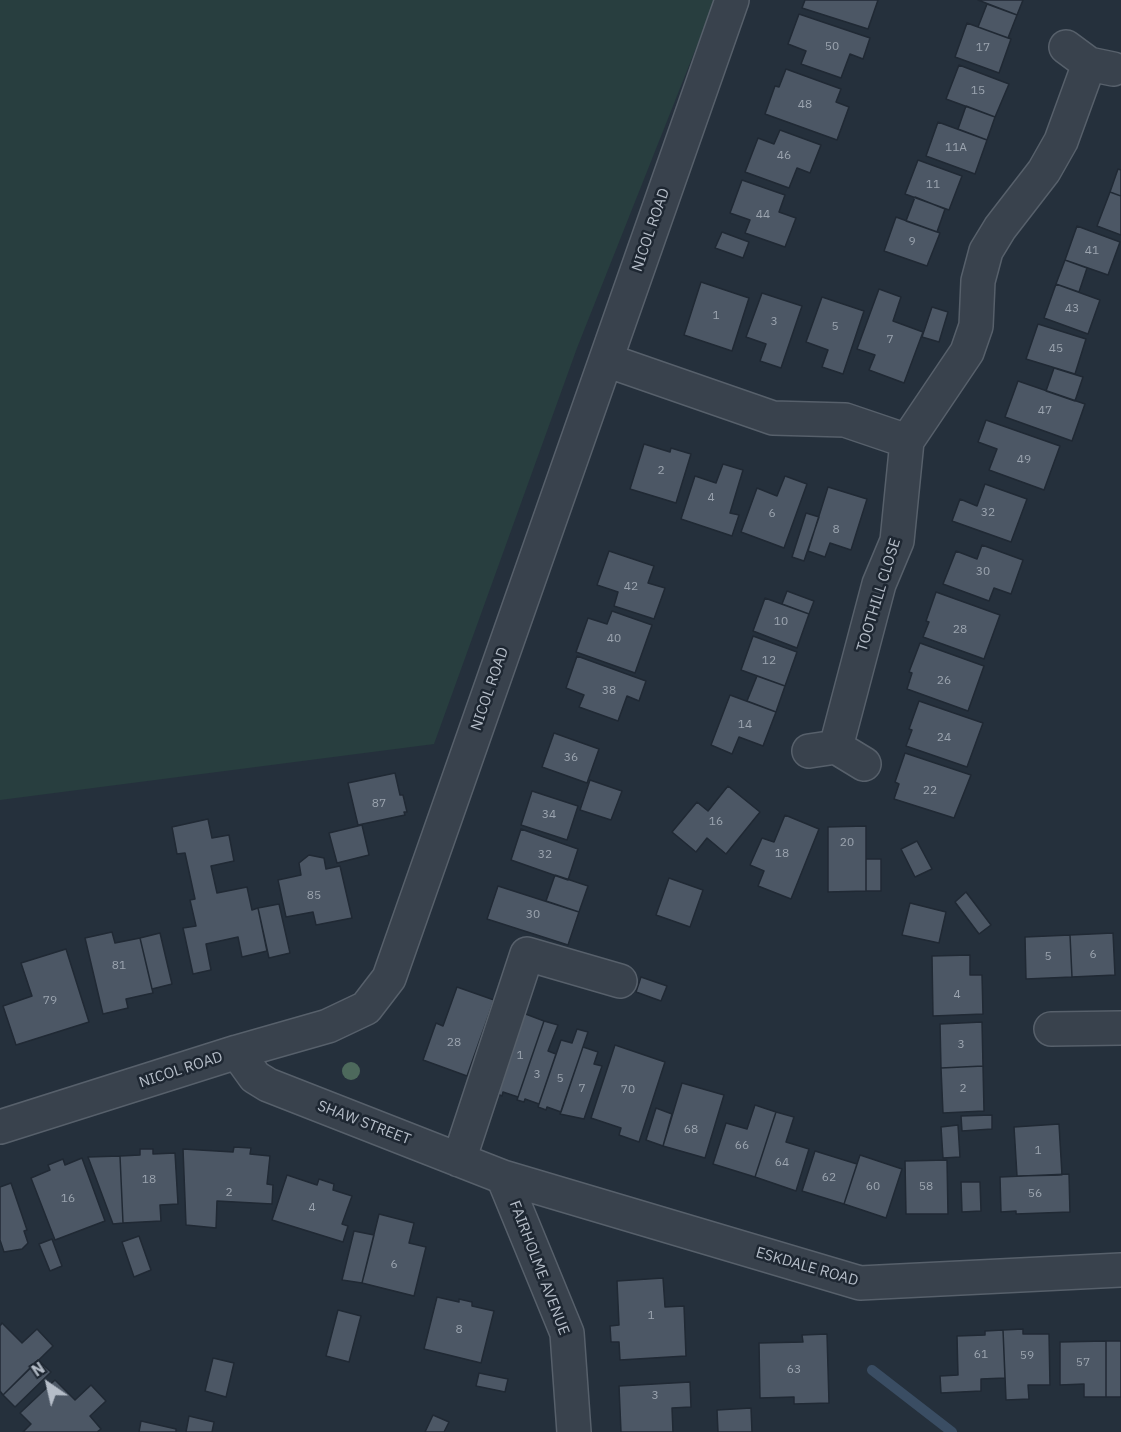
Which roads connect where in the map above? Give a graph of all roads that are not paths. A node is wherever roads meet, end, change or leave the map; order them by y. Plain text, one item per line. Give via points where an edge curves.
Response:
1 (732, 0) edge
2 (1089, 60) dead end
3 (606, 360) junction
4 (907, 441) junction
5 (864, 764) dead end
6 (620, 981) dead end
7 (1121, 1028) edge
8 (1052, 1029) dead end
9 (237, 1052) junction
10 (0, 1127) edge
11 (459, 1160) junction
12 (503, 1177) junction
13 (1121, 1269) edge
14 (574, 1432) edge

1 - 3 street, NICOL ROAD
2 - 4 street, TOOTHILL CLOSE via 1061,141 986,251 978,281 976,326 967,352
3 - 4 street via 773,418 845,420
3 - 9 street, NICOL ROAD via 389,978 366,1008 328,1026
4 - 5 street, TOOTHILL CLOSE via 897,541 823,749
6 - 11 street via 527,954
7 - 8 street
9 - 10 street, NICOL ROAD
9 - 11 street, SHAW STREET via 255,1077 268,1085
11 - 12 street, SHAW STREET
12 - 13 street, ESKDALE ROAD via 860,1283
12 - 14 street, FAIRHOLME AVENUE via 567,1333

